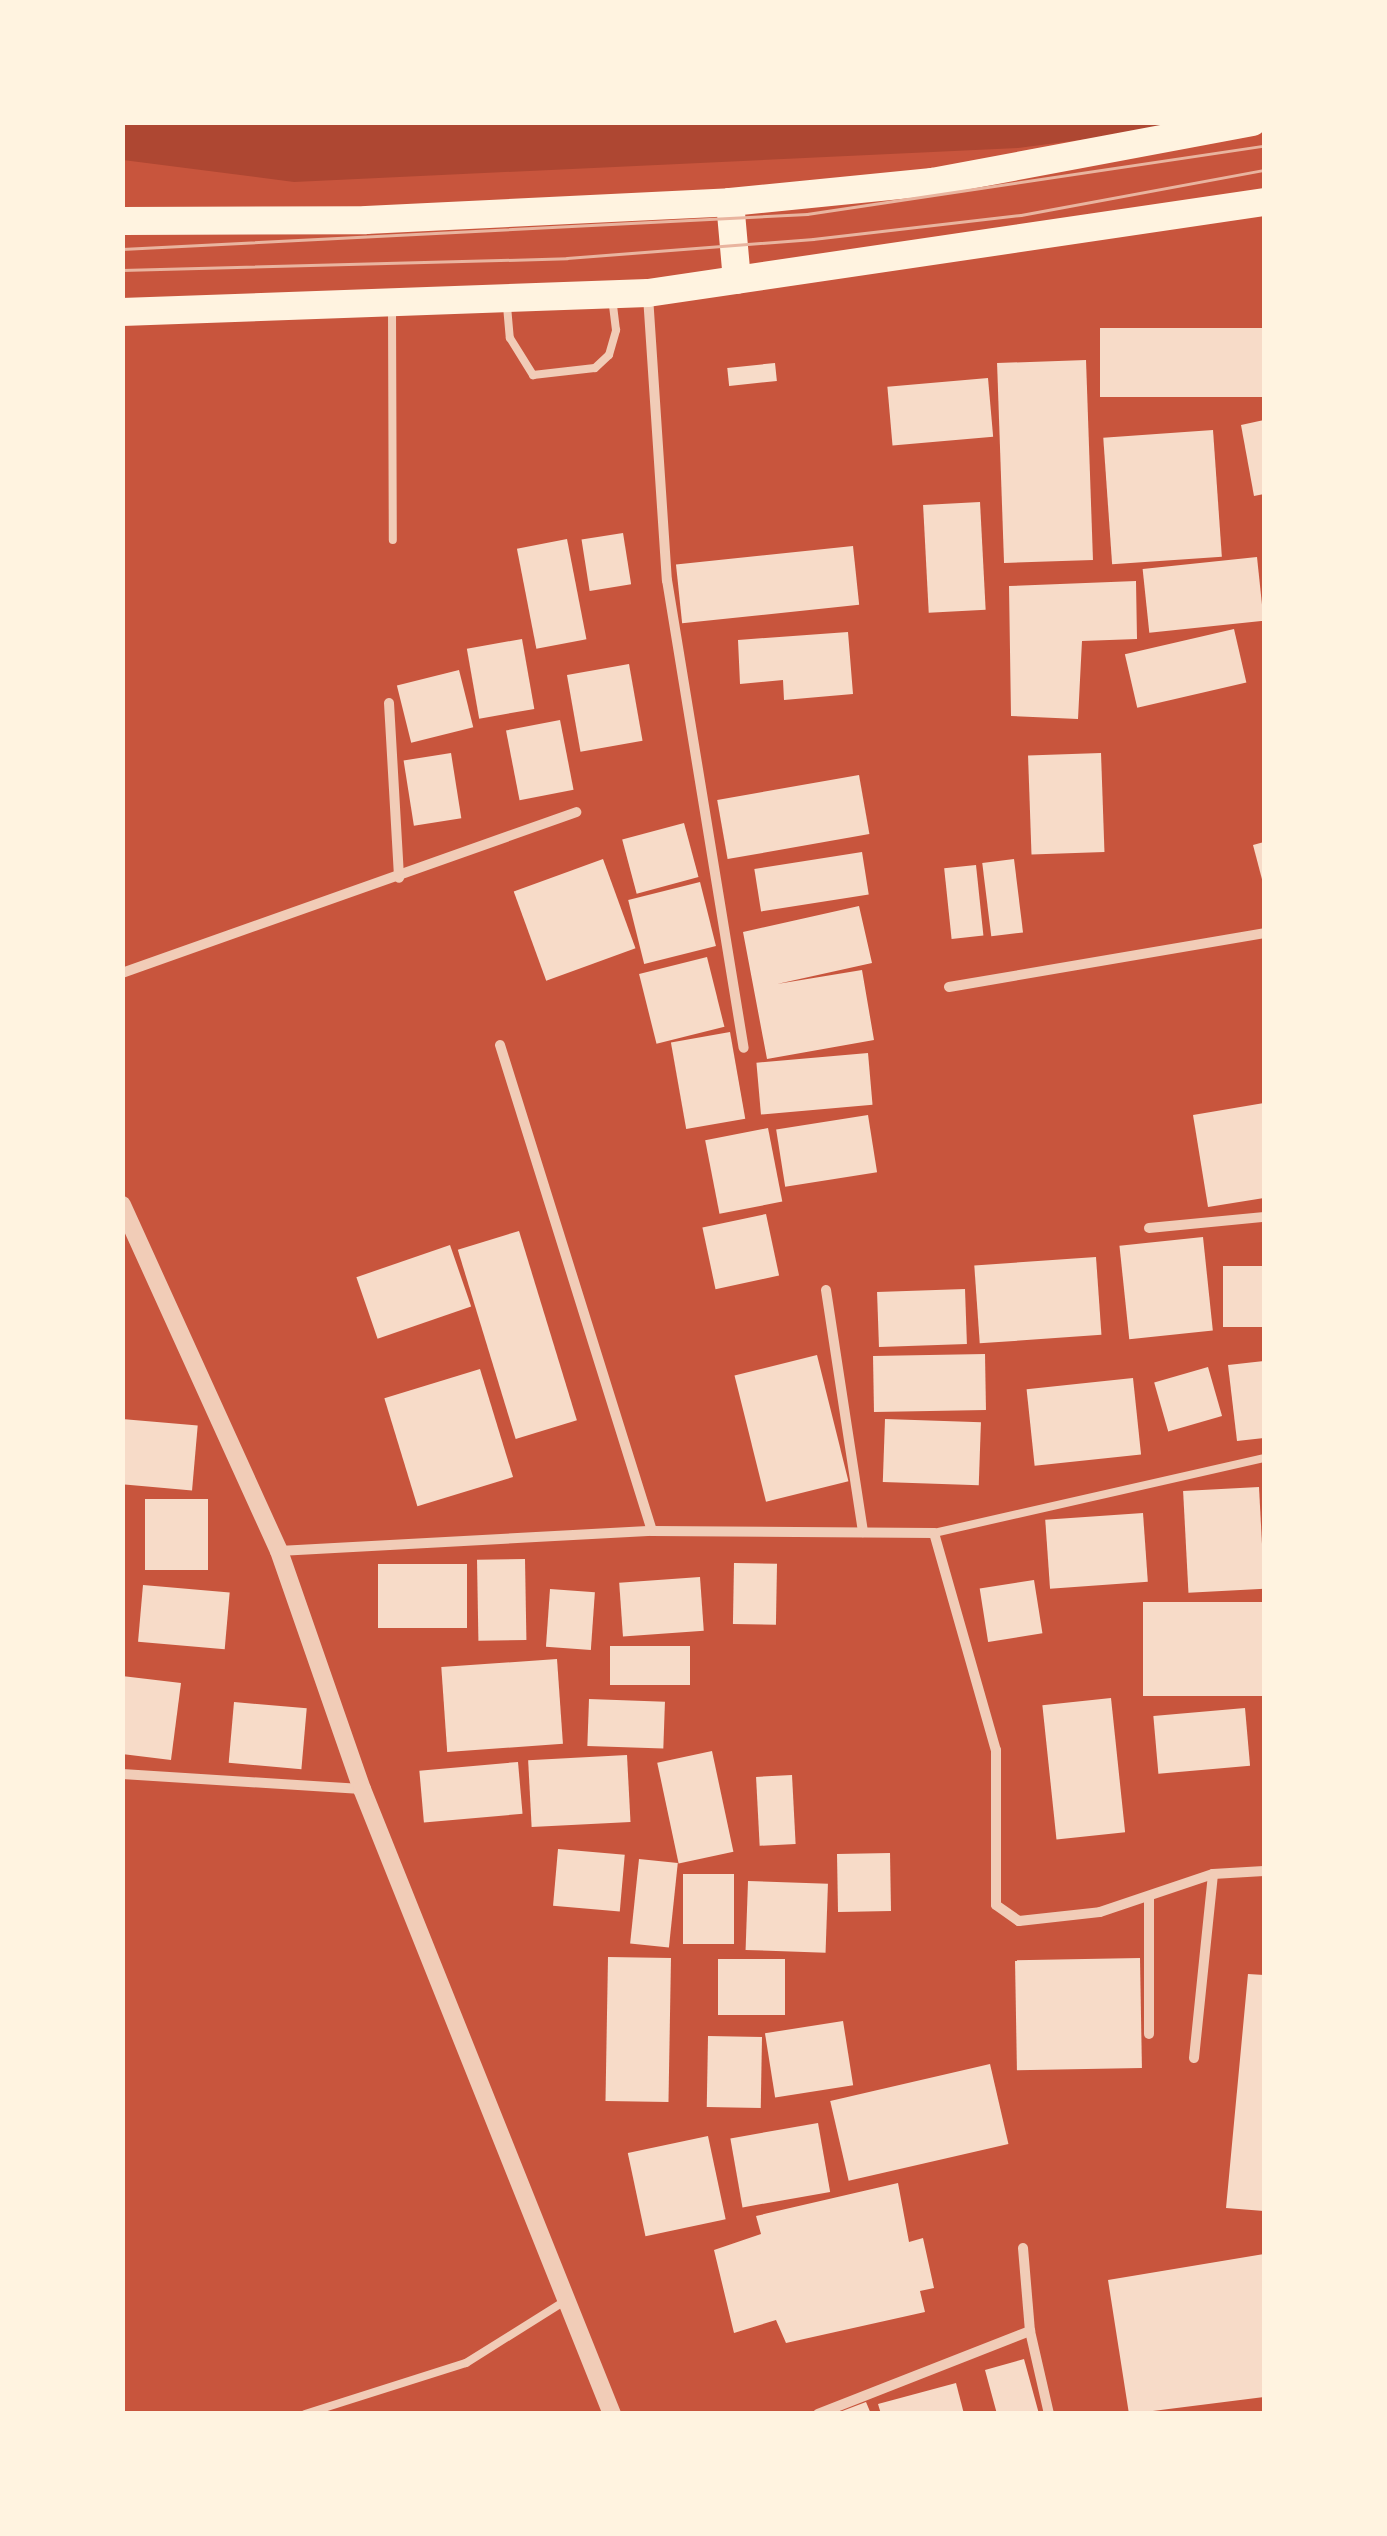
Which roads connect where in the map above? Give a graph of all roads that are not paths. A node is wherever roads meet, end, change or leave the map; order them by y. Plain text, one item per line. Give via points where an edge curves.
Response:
1 (1252, 122) edge
2 (730, 202) junction
3 (1264, 202) edge
4 (122, 221) edge
5 (736, 280) junction
6 (648, 293) junction
7 (611, 294) junction
8 (506, 299) junction
9 (392, 304) junction
10 (122, 312) edge
11 (394, 540) dead end
12 (389, 703) dead end
13 (576, 812) dead end
14 (399, 878) junction
15 (1264, 933) edge
16 (122, 973) edge
17 (949, 987) dead end
18 (500, 1045) dead end
19 (744, 1048) dead end
20 (122, 1206) edge
21 (1264, 1217) edge
22 (1149, 1228) dead end
23 (826, 1290) dead end
24 (1264, 1458) edge
25 (652, 1531) junction
26 (863, 1532) junction
27 (934, 1533) junction
28 (279, 1551) junction
29 (122, 1774) edge
30 (362, 1789) junction
31 (1264, 1871) edge
32 (1213, 1874) junction
33 (1149, 1898) junction
34 (1149, 2034) dead end
35 (1194, 2058) dead end
36 (1023, 2248) dead end
37 (569, 2298) junction
38 (1030, 2331) junction
39 (305, 2414) edge
40 (612, 2414) edge
41 (818, 2414) edge
42 (1050, 2414) edge

1 - 2 highway via 932,182
2 - 4 highway via 366,220
2 - 5 highway
3 - 5 highway
5 - 6 highway
6 - 7 highway
6 - 19 street via 667,580
7 - 8 highway
7 - 8 lane via 616,330 609,355 596,368 533,375 510,338
8 - 9 highway
9 - 10 highway
9 - 11 lane
12 - 14 street
13 - 14 street
14 - 16 street
15 - 17 street
18 - 25 street
20 - 28 street
21 - 22 street
23 - 26 street
24 - 27 lane
25 - 26 street
25 - 28 street
26 - 27 street
27 - 33 street via 996,1750 996,1905 1019,1921 1100,1912
28 - 30 street
29 - 30 street
30 - 37 street
31 - 32 street
32 - 33 street
32 - 35 street
33 - 34 street
36 - 38 street
37 - 39 lane via 466,2363
37 - 40 street
38 - 41 street
38 - 42 street

